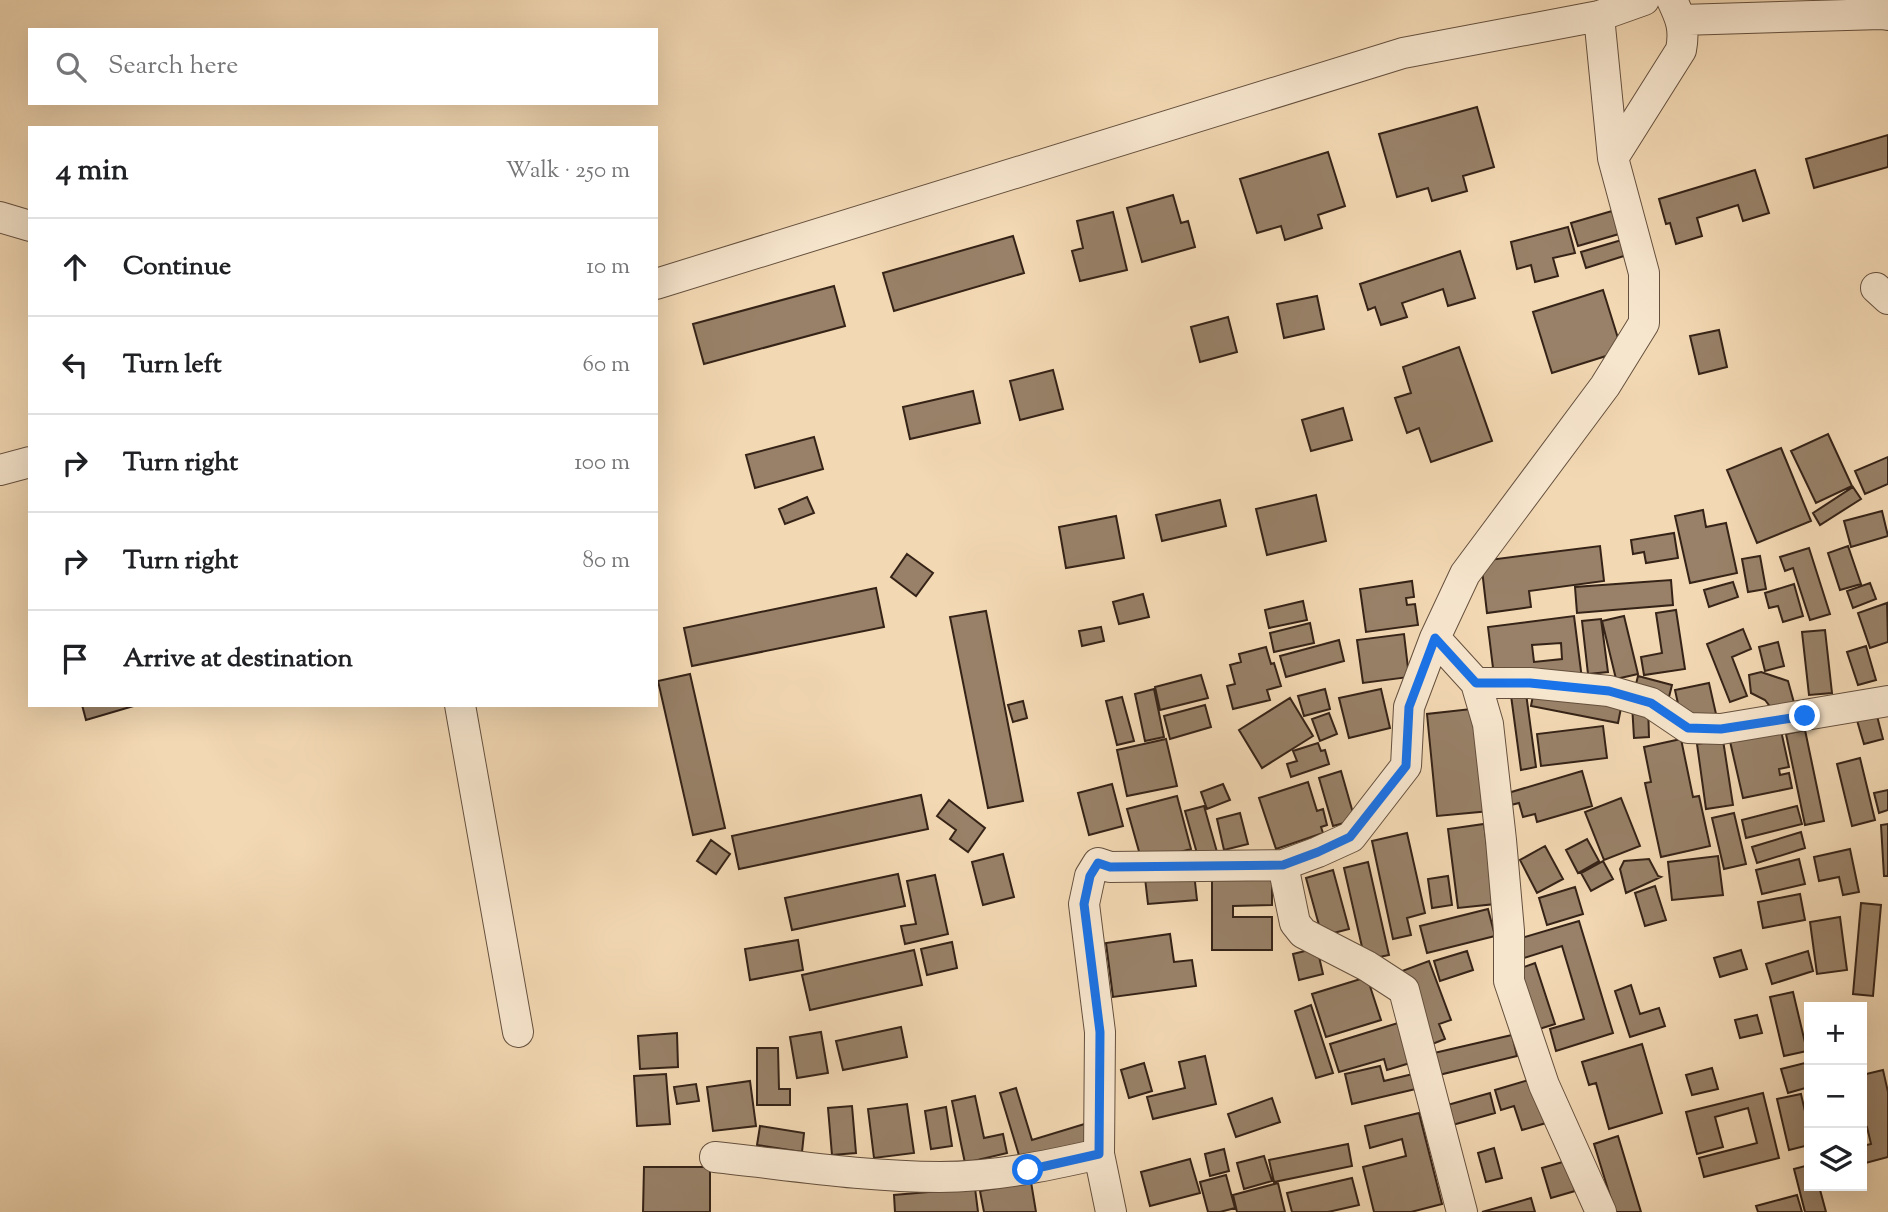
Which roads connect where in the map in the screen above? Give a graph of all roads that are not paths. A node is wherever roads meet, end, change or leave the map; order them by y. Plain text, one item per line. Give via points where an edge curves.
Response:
1 (1644, 0) edge
2 (1676, 10) edge
3 (1888, 15) edge
4 (1599, 16) junction
5 (1613, 158) junction
6 (0, 217) edge
7 (28, 225) edge
8 (658, 283) edge
9 (28, 463) edge
10 (0, 470) edge
11 (1435, 638) junction
12 (1476, 683) junction
13 (1888, 701) edge
14 (460, 707) edge
15 (1283, 865) junction
16 (518, 1032) dead end
17 (1099, 1154) junction
18 (715, 1157) dead end
19 (1111, 1212) edge
20 (1462, 1212) edge
21 (1601, 1212) edge

1 - 4 street
2 - 3 street
2 - 5 street via 1684,35 1681,50
4 - 5 street
4 - 8 street via 1403,53
5 - 11 street via 1644,273 1644,323 1605,386 1465,574
6 - 7 street
9 - 10 street
11 - 12 street
11 - 15 street via 1409,707 1406,766 1350,837
12 - 13 street via 1609,691 1651,703 1688,728 1721,729
12 - 21 street via 1488,724 1502,840 1509,981 1544,1085
14 - 16 street
15 - 17 street via 1110,867 1098,863 1084,904 1100,1032
15 - 20 street via 1295,923 1303,933 1404,990
17 - 18 street via 1028,1170 942,1177
17 - 19 street

